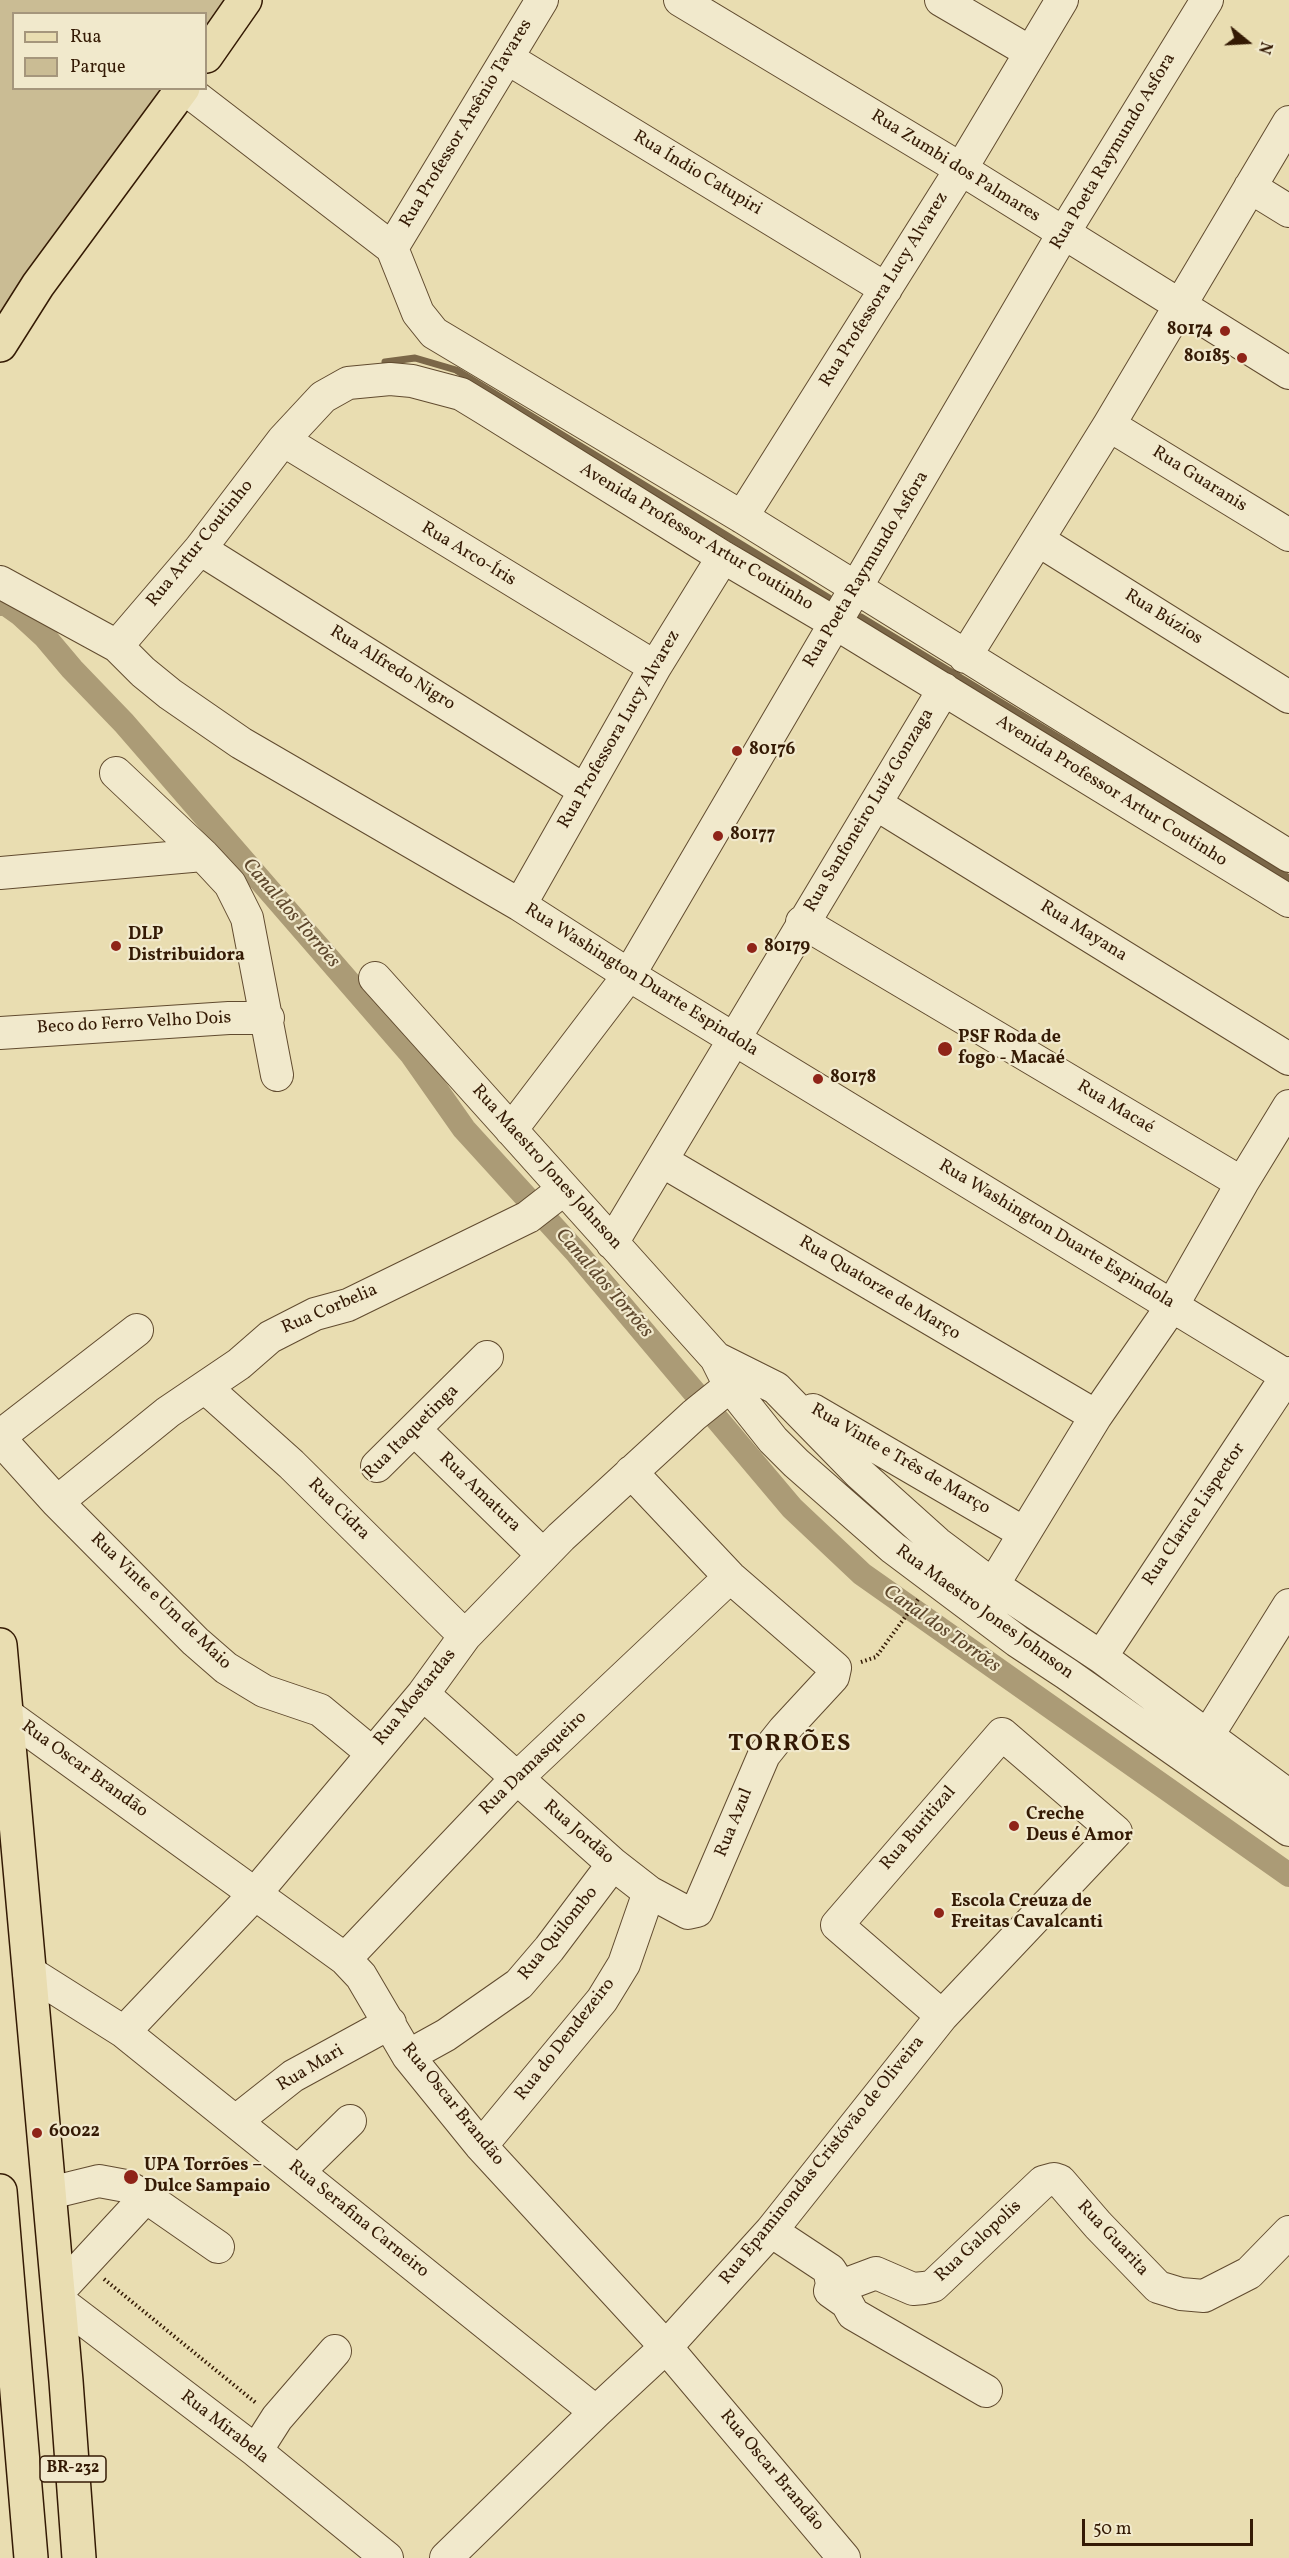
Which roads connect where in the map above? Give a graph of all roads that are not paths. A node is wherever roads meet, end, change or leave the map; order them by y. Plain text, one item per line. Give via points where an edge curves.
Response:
1 (245, 0) edge
2 (542, 0) edge
3 (680, 0) edge
4 (941, 0) edge
5 (1062, 0) edge
6 (1207, 0) edge
7 (1030, 52) junction
8 (207, 55) edge
9 (507, 58) junction
10 (183, 90) edge
11 (187, 90) edge
12 (1289, 122) edge
13 (961, 169) junction
14 (1250, 187) junction
15 (1289, 211) edge
16 (1063, 234) junction
17 (392, 248) junction
18 (886, 289) junction
19 (1180, 306) junction
20 (0, 345) edge
21 (1289, 373) edge
22 (1109, 425) junction
23 (283, 440) junction
24 (742, 517) junction
25 (1289, 535) edge
26 (1038, 540) junction
27 (200, 549) junction
28 (723, 557) junction
29 (0, 582) edge
30 (856, 589) junction
31 (836, 622) junction
32 (117, 646) junction
33 (965, 657) junction
34 (655, 667) junction
35 (944, 689) junction
36 (1289, 697) edge
37 (116, 773) dead end
38 (584, 790) junction
39 (876, 804) junction
40 (203, 855) junction
41 (1289, 856) edge
42 (0, 873) edge
43 (1289, 901) edge
44 (520, 905) junction
45 (802, 922) junction
46 (629, 975) junction
47 (375, 978) dead end
48 (268, 1018) junction
49 (0, 1033) edge
50 (734, 1039) junction
51 (1289, 1059) edge
52 (277, 1075) dead end
53 (1289, 1106) edge
54 (512, 1130) junction
55 (663, 1161) junction
56 (1242, 1183) junction
57 (563, 1189) junction
58 (612, 1243) junction
59 (1172, 1306) junction
60 (137, 1330) dead end
61 (487, 1356) dead end
62 (716, 1358) junction
63 (1288, 1374) edge
64 (206, 1388) junction
65 (776, 1388) junction
66 (713, 1399) junction
67 (1096, 1416) junction
68 (415, 1430) junction
69 (0, 1437) edge
70 (377, 1466) dead end
71 (631, 1472) junction
72 (57, 1502) junction
73 (1024, 1533) junction
74 (543, 1555) junction
75 (730, 1577) junction
76 (993, 1585) junction
77 (1287, 1614) edge
78 (465, 1636) junction
79 (0, 1645) edge
80 (1101, 1657) junction
81 (423, 1694) junction
82 (6, 1714) junction
83 (1002, 1734) joint
84 (1208, 1735) junction
85 (372, 1753) junction
86 (516, 1779) junction
87 (1289, 1796) edge
88 (1289, 1830) edge
89 (614, 1864) junction
90 (708, 1888) joint
91 (649, 1892) junction
92 (254, 1895) junction
93 (345, 1959) junction
94 (29, 1972) junction
95 (942, 2016) junction
96 (390, 2023) junction
97 (124, 2032) junction
98 (408, 2056) junction
99 (236, 2121) junction
100 (350, 2121) dead end
101 (481, 2146) junction
102 (298, 2172) junction
103 (1060, 2181) joint
104 (0, 2191) edge
105 (50, 2193) junction
106 (146, 2197) junction
107 (771, 2231) junction
108 (1289, 2232) edge
109 (218, 2247) dead end
110 (830, 2270) junction
111 (58, 2296) junction
112 (666, 2347) junction
113 (335, 2351) dead end
114 (986, 2391) dead end
115 (596, 2412) junction
116 (256, 2451) junction
117 (31, 2558) edge
118 (79, 2558) edge
119 (387, 2558) edge
120 (446, 2558) edge
121 (844, 2558) edge

1 - 8 main road
2 - 9 street, Rua Professor Arsênio Tavares
3 - 13 street, Rua Zumbi dos Palmares
4 - 7 street
5 - 7 street, Rua Professora Lucy Alvarez
6 - 16 street, Rua Poeta Raymundo Asfora
7 - 13 street, Rua Professora Lucy Alvarez
9 - 17 street, Rua Professor Arsênio Tavares
9 - 18 street, Rua Índio Catupiri
10 - 20 main road via 38,285
11 - 17 street
12 - 14 street
13 - 16 street, Rua Zumbi dos Palmares
13 - 18 street, Rua Professora Lucy Alvarez
14 - 15 street
14 - 19 street
16 - 19 street, Rua Zumbi dos Palmares
16 - 30 street, Rua Poeta Raymundo Asfora
17 - 24 street, Avenida Professor Artur Coutinho via 418,313 434,333
18 - 24 street, Rua Professora Lucy Alvarez
19 - 21 street, Rua Zumbi dos Palmares
19 - 22 street
22 - 25 street, Rua Guaranis
22 - 26 street
23 - 27 street, Rua Artur Coutinho
23 - 28 street, Avenida Professor Artur Coutinho via 323,397 348,383 390,379 436,387 461,394
23 - 34 street, Rua Arco-Íris
24 - 30 street, Avenida Professor Artur Coutinho
26 - 33 street
26 - 36 street, Rua Búzios
27 - 32 street, Rua Artur Coutinho
27 - 38 street, Rua Alfredo Nigro
28 - 31 street, Avenida Professor Artur Coutinho
28 - 34 street, Rua Professora Lucy Alvarez
29 - 32 street, Rua Washington Duarte Espindola
30 - 31 street, Rua Poeta Raymundo Asfora
30 - 33 street, Avenida Professor Artur Coutinho
31 - 35 street, Avenida Professor Artur Coutinho
31 - 46 street, Rua Poeta Raymundo Asfora
32 - 44 street, Rua Washington Duarte Espindola via 170,694 242,743
33 - 41 street, Avenida Professor Artur Coutinho
34 - 38 street, Rua Professora Lucy Alvarez
35 - 39 street, Rua Sanfoneiro Luiz Gonzaga
35 - 43 street, Avenida Professor Artur Coutinho
37 - 40 street
38 - 44 street, Rua Professora Lucy Alvarez
39 - 45 street, Rua Sanfoneiro Luiz Gonzaga
39 - 51 street, Rua Mayana
40 - 42 street
40 - 48 street via 230,884 247,918
44 - 46 street, Rua Washington Duarte Espindola
45 - 50 street, Rua Sanfoneiro Luiz Gonzaga
45 - 56 street, Rua Macaé
46 - 50 street, Rua Washington Duarte Espindola
46 - 54 street, Rua Poeta Raymundo Asfora
47 - 54 street, Rua Maestro Jones Johnson
48 - 49 street, Beco do Ferro Velho Dois
48 - 52 street
50 - 55 street, Rua Sanfoneiro Luiz Gonzaga
50 - 59 street, Rua Washington Duarte Espindola
53 - 56 street
54 - 57 street, Rua Maestro Jones Johnson
55 - 58 street, Rua Sanfoneiro Luiz Gonzaga
55 - 67 street, Rua Quatorze de Março
56 - 59 street
57 - 58 street, Rua Maestro Jones Johnson
57 - 64 street, Rua Corbelia via 528,1217 348,1305 293,1324 270,1337
58 - 62 street, Rua Maestro Jones Johnson
59 - 63 street, Rua Washington Duarte Espindola
59 - 67 street
60 - 69 street, Rua Vinte e Um de Maio
61 - 68 street, Rua Itaquetinga
62 - 65 street, Rua Maestro Jones Johnson
62 - 66 street, Rua Maestro Jones Johnson
63 - 80 street, Rua Clarice Lispector
64 - 72 street, Rua Corbelia via 168,1412
64 - 78 street, Rua Cidra via 291,1464
65 - 73 street, Rua Vinte e Três de Março
65 - 76 street, Rua Maestro Jones Johnson via 859,1473 937,1543
66 - 71 street, Rua Mostardas
66 - 88 street, Rua Maestro Jones Johnson via 773,1440 893,1548 1017,1641
67 - 73 street
68 - 70 street, Rua Itaquetinga
68 - 74 street, Rua Amatura
69 - 72 street, Rua Vinte e Um de Maio
71 - 74 street, Rua Mostardas
71 - 75 street
72 - 85 street, Rua Vinte e Um de Maio via 225,1668 264,1691 320,1710
73 - 76 street
74 - 78 street, Rua Mostardas
75 - 86 street, Rua Damasqueiro
75 - 90 street, Rua Azul via 832,1670 764,1755
76 - 80 street, Rua Maestro Jones Johnson
77 - 84 street
78 - 81 street, Rua Mostardas
79 - 82 main road, BR-232
80 - 84 street, Rua Maestro Jones Johnson
81 - 85 street, Rua Mostardas
81 - 86 street, Rua Jordão
82 - 92 street, Rua Oscar Brandão
82 - 94 main road, BR-232
83 - 95 street, Rua Buritizal via 837,1925
83 - 95 street, Rua Epaminondas Cristóvão de Oliveira via 1116,1832
84 - 87 street, Rua Maestro Jones Johnson
85 - 92 street, Rua Mostardas
86 - 89 street, Rua Jordão
86 - 93 street, Rua Damasqueiro
89 - 91 street, Rua Jordão
89 - 98 street, Rua Quilombo via 519,1984 446,2035
90 - 91 street, Rua Jordão via 697,1911 691,1913
91 - 101 street, Rua do Dendezeiro via 624,1964 602,2000
92 - 93 street, Rua Oscar Brandão
92 - 97 street, Rua Mostardas
93 - 96 street, Rua Oscar Brandão via 361,1976
94 - 97 street, Rua Serafina Carneiro
94 - 105 main road, BR-232
95 - 107 street, Rua Epaminondas Cristóvão de Oliveira
96 - 98 street, Rua Oscar Brandão
96 - 99 street, Rua Mari via 292,2076
97 - 99 street, Rua Serafina Carneiro
98 - 101 street, Rua Oscar Brandão
99 - 102 street, Rua Serafina Carneiro
100 - 102 street
101 - 112 street, Rua Oscar Brandão
102 - 115 street, Rua Serafina Carneiro
103 - 108 street, Rua Guarita via 1158,2287 1181,2294 1204,2296 1249,2273
103 - 110 street, Rua Galopolis via 1043,2182 933,2286 913,2289 876,2273 844,2284
104 - 117 main road, BR-232
105 - 106 street via 99,2181 126,2186
105 - 111 main road, BR-232
106 - 109 street
106 - 111 street
107 - 110 street, Rua Galopolis
107 - 112 street, Rua Epaminondas Cristóvão de Oliveira
110 - 114 street via 830,2291 847,2303 854,2314
111 - 116 street, Rua Mirabela
111 - 118 main road, BR-232
112 - 115 street, Rua Epaminondas Cristóvão de Oliveira
112 - 121 street, Rua Oscar Brandão
113 - 116 street via 277,2418
115 - 120 street, Rua Epaminondas Cristóvão de Oliveira
116 - 119 street, Rua Mirabela

